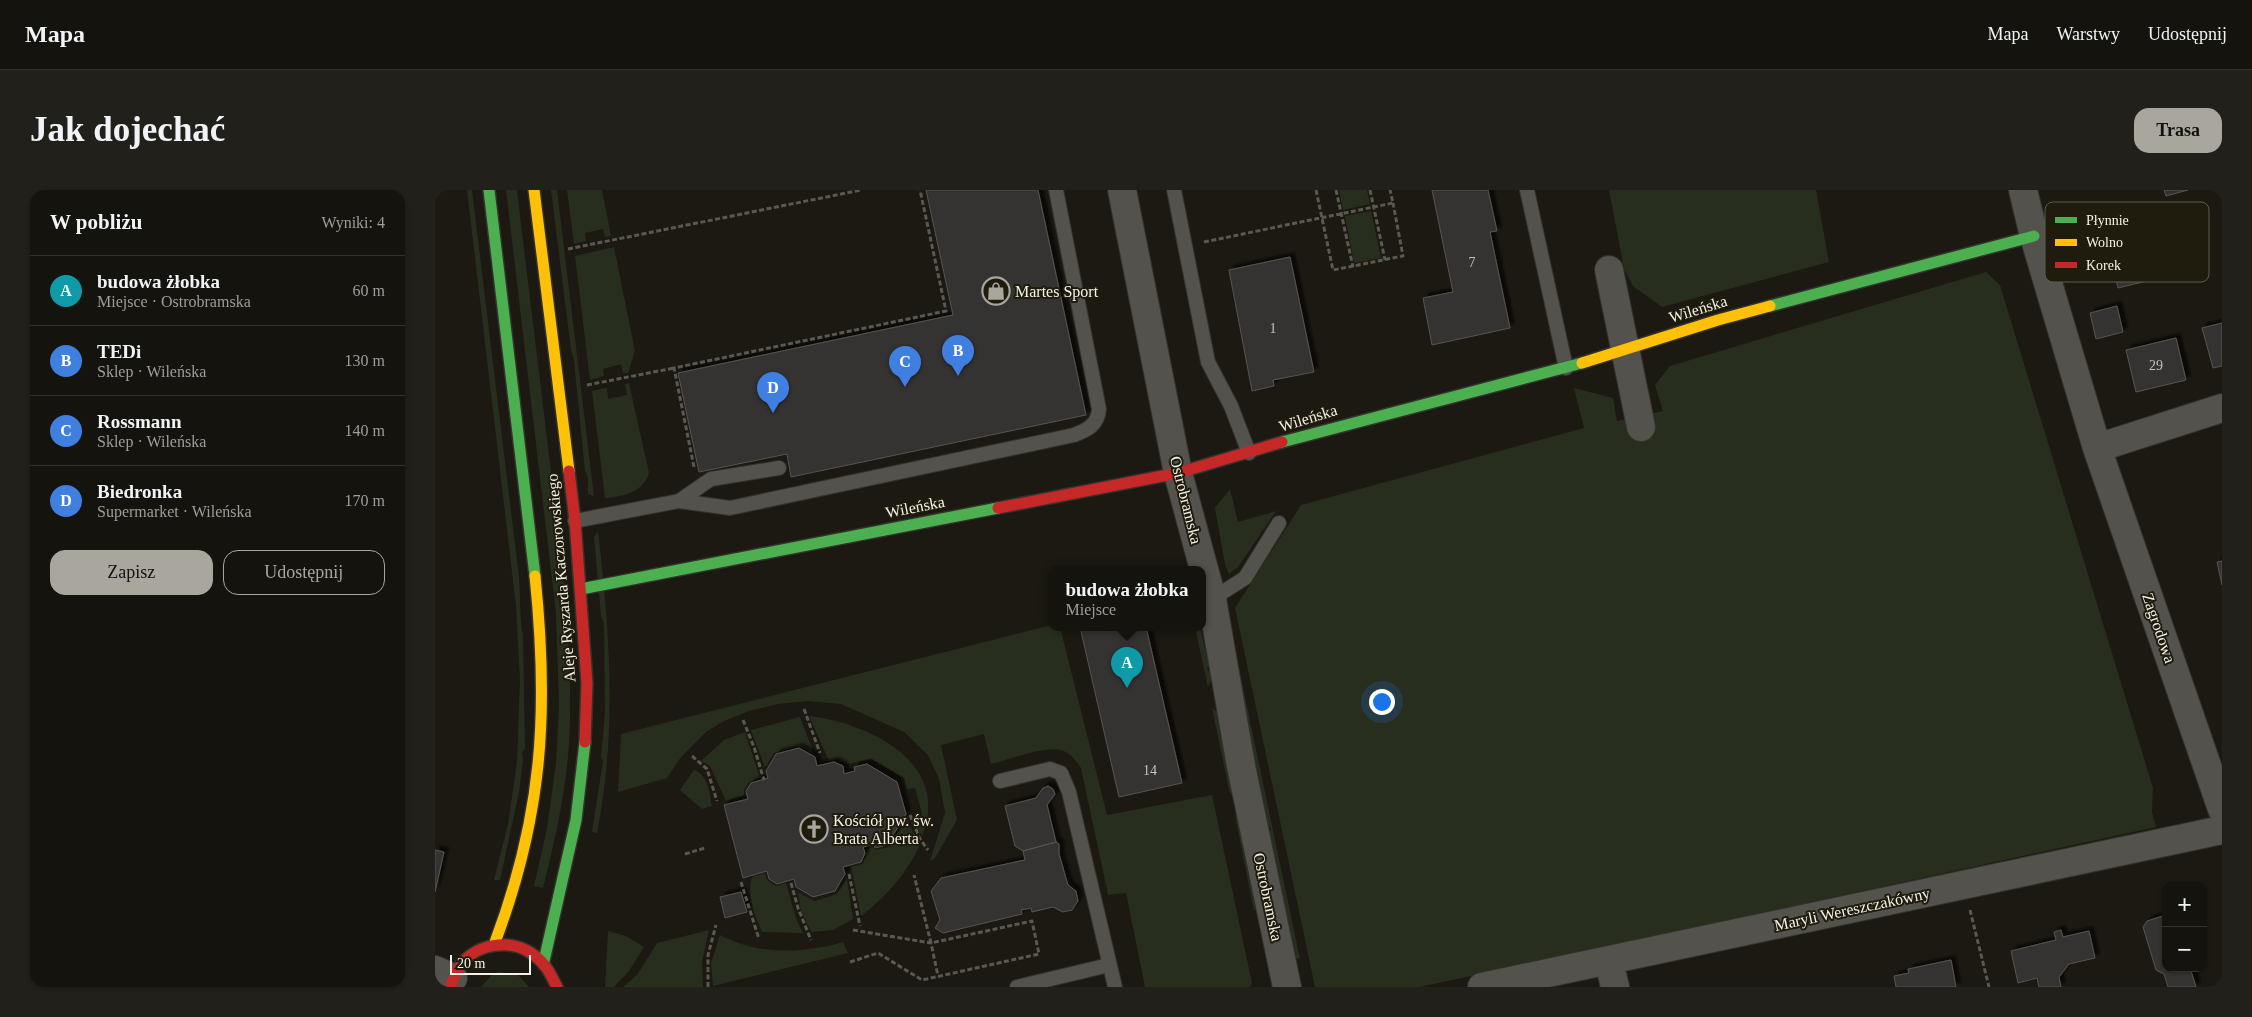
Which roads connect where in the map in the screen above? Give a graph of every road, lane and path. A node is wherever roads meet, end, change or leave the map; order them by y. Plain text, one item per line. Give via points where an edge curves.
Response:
1 (489, 190) edge
2 (534, 190) edge
3 (861, 190) edge
4 (920, 190) edge
5 (1056, 190) edge
6 (1121, 190) edge
7 (1174, 190) edge
8 (1316, 190) edge
9 (1336, 190) edge
10 (1370, 190) edge
11 (1390, 190) edge
12 (1527, 190) edge
13 (2023, 190) edge
14 (1393, 203) junction
15 (1374, 207) junction
16 (1341, 214) junction
17 (1322, 218) junction
18 (2034, 236) junction
19 (1185, 246) junction
20 (568, 250) dead end
21 (1385, 260) junction
22 (1353, 267) junction
23 (1609, 270) dead end
24 (2045, 273) edge
25 (2048, 282) edge
26 (1626, 348) junction
27 (675, 368) junction
28 (1566, 368) junction
29 (587, 385) dead end
30 (2222, 408) edge
31 (1641, 427) dead end
32 (2097, 448) junction
33 (1249, 453) junction
34 (779, 468) dead end
35 (1178, 473) junction
36 (697, 489) junction
37 (679, 502) junction
38 (575, 521) junction
39 (1279, 523) dead end
40 (1203, 566) edge
41 (1206, 578) edge
42 (581, 589) junction
43 (1212, 600) junction
44 (804, 709) dead end
45 (743, 720) dead end
46 (819, 753) dead end
47 (691, 756) dead end
48 (764, 780) dead end
49 (1000, 781) dead end
50 (717, 801) dead end
51 (2222, 809) edge
52 (910, 815) dead end
53 (2222, 830) edge
54 (705, 848) dead end
55 (928, 850) dead end
56 (685, 854) dead end
57 (849, 874) dead end
58 (914, 875) dead end
59 (741, 882) dead end
60 (791, 883) dead end
61 (1965, 885) junction
62 (716, 925) dead end
63 (860, 926) dead end
64 (853, 930) dead end
65 (759, 938) dead end
66 (811, 940) dead end
67 (931, 943) junction
68 (495, 945) junction
69 (1609, 960) junction
70 (544, 961) junction
71 (850, 962) dead end
72 (1109, 966) junction
73 (938, 976) junction
74 (446, 978) edge
75 (557, 987) edge
76 (708, 987) edge
77 (1017, 987) edge
78 (1115, 987) edge
79 (1287, 987) edge
80 (1482, 987) edge
81 (1615, 987) edge
82 (1989, 987) edge

1 - 68 main road, Aleje Ryszarda Kaczorowskiego via 537,595 542,703 541,750 530,830 513,896
2 - 38 main road, Aleje Ryszarda Kaczorowskiego
3 - 20 path
4 - 27 path via 946,311
5 - 37 lane via 1099,409 1093,424 1074,435 730,508
6 - 35 street, Ostrobramska
7 - 19 lane
8 - 17 path
9 - 16 path
10 - 15 path
11 - 14 path
12 - 28 lane
13 - 18 street, Zagrodowa
14 - 15 path
14 - 21 path via 1403,256
15 - 16 path
15 - 21 path
16 - 17 path
16 - 22 path
17 - 19 path
17 - 22 path via 1333,270
18 - 24 street, Zagrodowa
18 - 26 main road, Wileńska via 1718,320
19 - 33 lane via 1208,362 1231,406
21 - 22 path
23 - 26 street
25 - 32 street, Zagrodowa
26 - 28 main road, Wileńska
26 - 31 street
27 - 29 path
27 - 36 path
28 - 33 main road, Wileńska via 1323,430
30 - 32 street
32 - 51 street, Zagrodowa
33 - 35 main road, Wileńska
34 - 36 lane via 711,479
35 - 40 street, Ostrobramska
35 - 42 main road, Wileńska
36 - 37 lane
37 - 38 lane
38 - 42 main road, Aleje Ryszarda Kaczorowskiego
39 - 43 lane via 1245,578
41 - 43 street, Ostrobramska
42 - 70 main road, Aleje Ryszarda Kaczorowskiego via 587,720 581,788 568,861
43 - 79 street, Ostrobramska via 1241,766
44 - 46 path
45 - 48 path
47 - 50 path via 707,769
49 - 72 lane via 1049,769 1061,773 1069,792
52 - 55 path
53 - 61 street, Maryli Wereszczakówny
54 - 56 path
57 - 63 path
58 - 67 path
59 - 65 path
60 - 66 path
61 - 69 street, Maryli Wereszczakówny
61 - 82 path
62 - 76 path via 708,955
64 - 67 path
67 - 73 path
67 - 73 path via 1032,921 1039,954
68 - 70 main road via 521,947
68 - 74 main road via 470,956
69 - 80 street, Maryli Wereszczakówny
69 - 81 street
70 - 75 main road
71 - 73 path via 878,953 922,980
72 - 77 lane
72 - 78 lane

